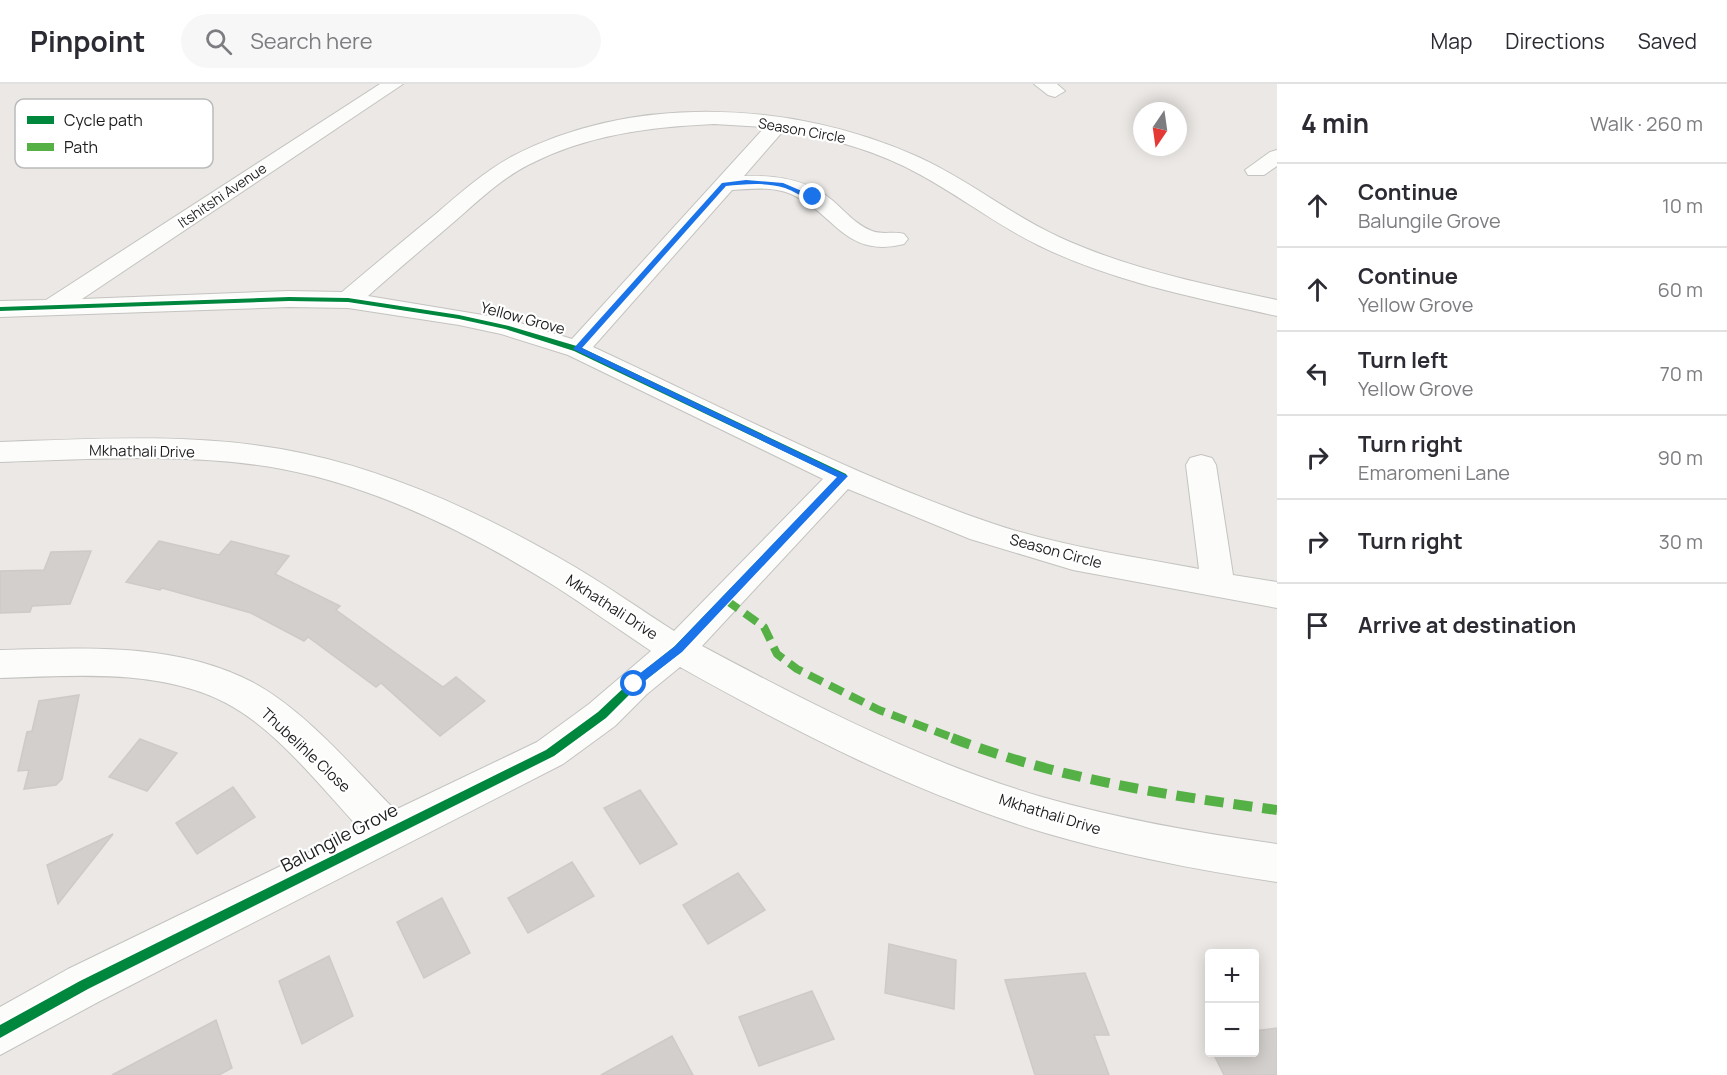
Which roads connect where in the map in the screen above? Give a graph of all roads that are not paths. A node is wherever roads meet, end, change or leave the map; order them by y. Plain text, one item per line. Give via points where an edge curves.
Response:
1 (393, 84) edge
2 (779, 124) junction
3 (1277, 156) edge
4 (1256, 170) dead end
5 (724, 184) junction
6 (896, 239) dead end
7 (348, 300) junction
8 (52, 307) junction
9 (1277, 308) edge
10 (0, 309) edge
11 (577, 349) junction
12 (0, 452) edge
13 (1201, 465) dead end
14 (843, 476) junction
15 (1218, 585) junction
16 (1277, 596) edge
17 (678, 650) junction
18 (0, 664) edge
19 (389, 831) junction
20 (1277, 863) edge
21 (0, 1032) edge

1 - 8 street, Itshitshi Avenue
2 - 5 street
2 - 7 street, Season Circle via 730,119 662,122 596,131 556,143 491,178
2 - 9 street, Season Circle via 867,143 908,160 992,211 1051,242 1105,264 1154,280
3 - 4 street
5 - 6 street via 765,182 799,189 859,236 878,241
5 - 11 street
7 - 8 street, Yellow Grove
7 - 11 street, Yellow Grove via 507,327
8 - 10 street, Yellow Grove
11 - 14 street, Yellow Grove
12 - 17 street, Mkhathali Drive via 142,449 234,453 319,468 393,492 462,521 548,567
13 - 15 street
14 - 15 street, Season Circle via 981,531 1073,558
14 - 17 street
15 - 16 street, Season Circle
17 - 19 street, Balungile Grove via 550,753
17 - 20 street, Mkhathali Drive via 866,746 981,793 1092,828 1202,852
18 - 19 street, Thubelihle Close via 102,661 171,670 222,684 267,711
19 - 21 street, Balungile Grove via 84,985

